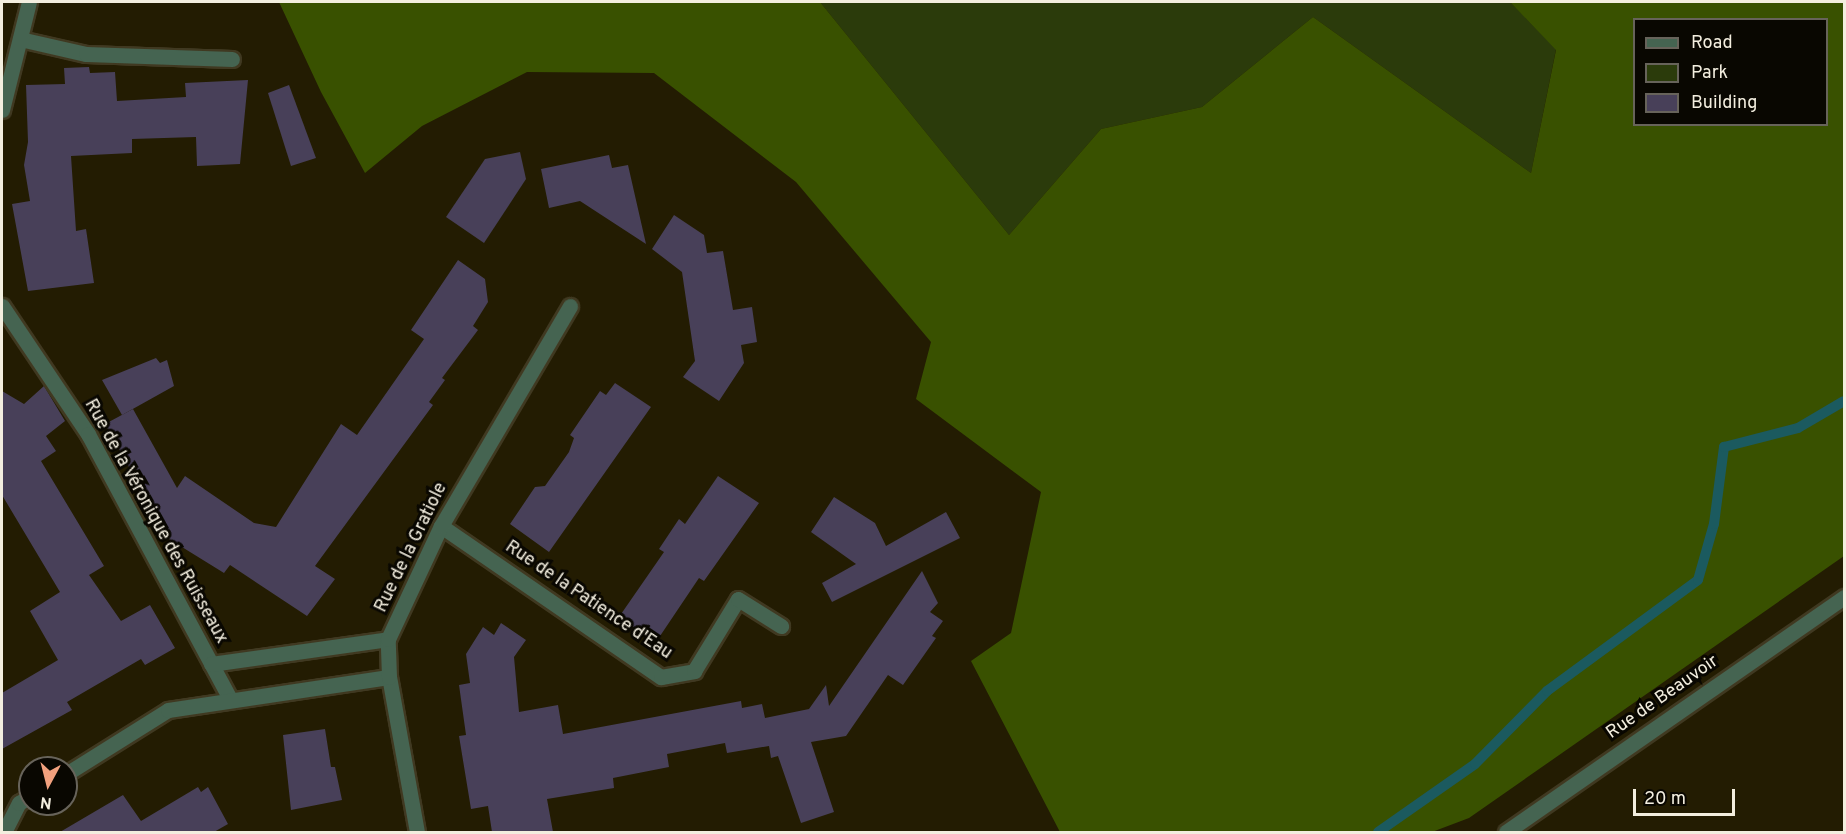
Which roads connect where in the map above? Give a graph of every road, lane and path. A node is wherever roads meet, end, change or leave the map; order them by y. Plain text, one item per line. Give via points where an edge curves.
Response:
1 (29, 2) edge
2 (20, 39) junction
3 (232, 59) dead end
4 (2, 110) edge
5 (2, 306) edge
6 (570, 306) dead end
7 (441, 526) junction
8 (1845, 597) edge
9 (781, 626) dead end
10 (388, 639) junction
11 (211, 664) junction
12 (389, 677) junction
13 (230, 699) junction
14 (78, 766) edge
15 (18, 805) edge
16 (4, 832) edge
17 (417, 832) edge
18 (1506, 832) edge

1 - 2 street
2 - 3 street via 86,54
2 - 4 street
5 - 11 street, Rue de la Véronique des Ruisseaux via 88,434
6 - 7 street, Rue de la Gratiole
7 - 9 street, Rue de la Patience d'Eau via 661,677 694,671 738,599
7 - 10 street, Rue de la Gratiole
8 - 18 street, Rue de Beauvoir
10 - 11 street
10 - 12 street, Rue de la Gratiole
11 - 13 street, Rue de la Véronique des Ruisseaux
12 - 13 street
12 - 17 street, Rue de la Gratiole
13 - 14 street via 168,710
15 - 16 street

